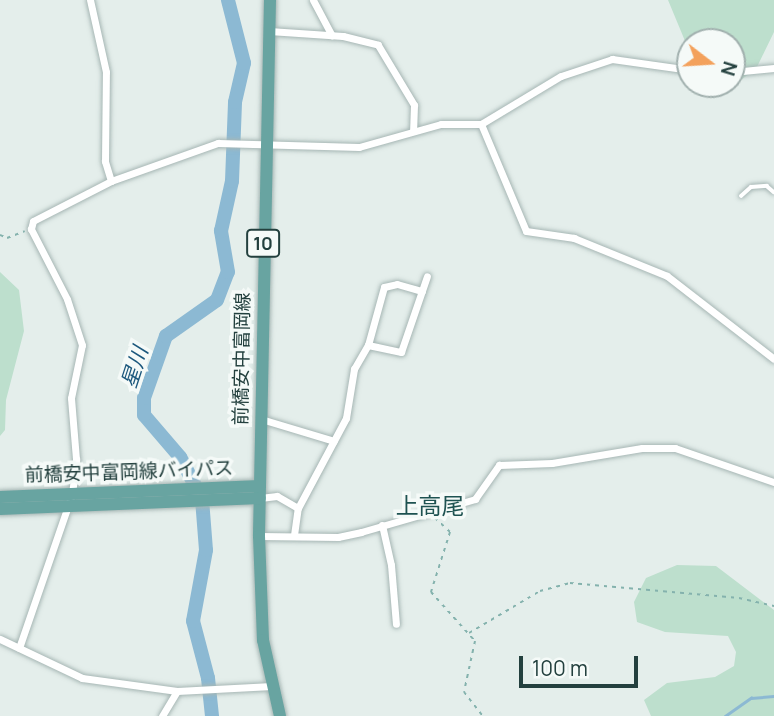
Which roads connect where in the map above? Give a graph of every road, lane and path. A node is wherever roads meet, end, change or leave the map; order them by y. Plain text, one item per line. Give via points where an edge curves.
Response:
1 (90, 0) edge
2 (270, 0) edge
3 (313, 0) edge
4 (268, 31) junction
5 (332, 35) junction
6 (676, 68) edge
7 (774, 68) edge
8 (746, 71) edge
9 (481, 124) junction
10 (413, 131) junction
11 (264, 146) junction
12 (111, 181) junction
13 (774, 192) edge
14 (741, 195) dead end
15 (30, 229) junction
16 (0, 235) edge
17 (427, 276) dead end
18 (422, 291) junction
19 (368, 345) junction
20 (774, 359) edge
21 (261, 419) junction
22 (334, 441) junction
23 (774, 482) edge
24 (260, 492) junction
25 (72, 494) junction
26 (0, 497) edge
27 (69, 507) junction
28 (298, 508) junction
29 (0, 509) edge
30 (424, 513) junction
31 (382, 525) junction
32 (294, 535) junction
33 (259, 536) junction
34 (774, 606) edge
35 (396, 624) dead end
36 (469, 633) junction
37 (0, 639) edge
38 (19, 648) junction
39 (272, 686) junction
40 (177, 691) junction
41 (162, 716) edge
42 (280, 716) edge
43 (483, 716) edge

1 - 12 street via 106,72 105,161
2 - 4 main road, 前橋安中富岡線 / 10
3 - 5 street
4 - 5 street
4 - 11 main road, 前橋安中富岡線 / 10
5 - 10 street via 378,45 414,105
6 - 9 street via 612,59 561,76
7 - 8 street
9 - 10 street via 441,124
9 - 20 street via 526,230 574,238 667,276
10 - 11 street via 368,146
11 - 12 street via 218,143 197,147
11 - 21 main road, 前橋安中富岡線 / 10
12 - 15 street via 33,221
13 - 14 lane via 767,186 751,187
15 - 16 path via 6,238
15 - 25 street via 67,299 82,341 71,398 76,459
17 - 18 street
18 - 19 street via 401,352
18 - 19 street via 397,284 384,286
19 - 22 street via 354,369 346,418
21 - 22 street
21 - 24 main road, 前橋安中富岡線 / 10
22 - 28 street
23 - 30 street via 675,448 642,448 552,463 499,465 475,499
24 - 25 main road, 前橋安中富岡線バイパス
24 - 27 main road, 前橋安中富岡線バイパス
24 - 28 street
24 - 33 main road, 前橋安中富岡線 / 10
25 - 26 main road, 前橋安中富岡線バイパス
25 - 27 street
27 - 29 main road, 前橋安中富岡線バイパス
27 - 38 street
28 - 32 street
30 - 31 street
30 - 36 path via 449,526 450,532 430,592
31 - 32 street via 338,537
31 - 35 street
32 - 33 street
33 - 39 main road, 前橋安中富岡線 / 10 via 263,640
34 - 36 path via 738,598 570,583 540,592
36 - 43 path via 475,641 475,657 464,692
37 - 38 street
38 - 40 street via 82,678
39 - 40 street
39 - 42 main road, 前橋安中富岡線 / 10
40 - 41 street

